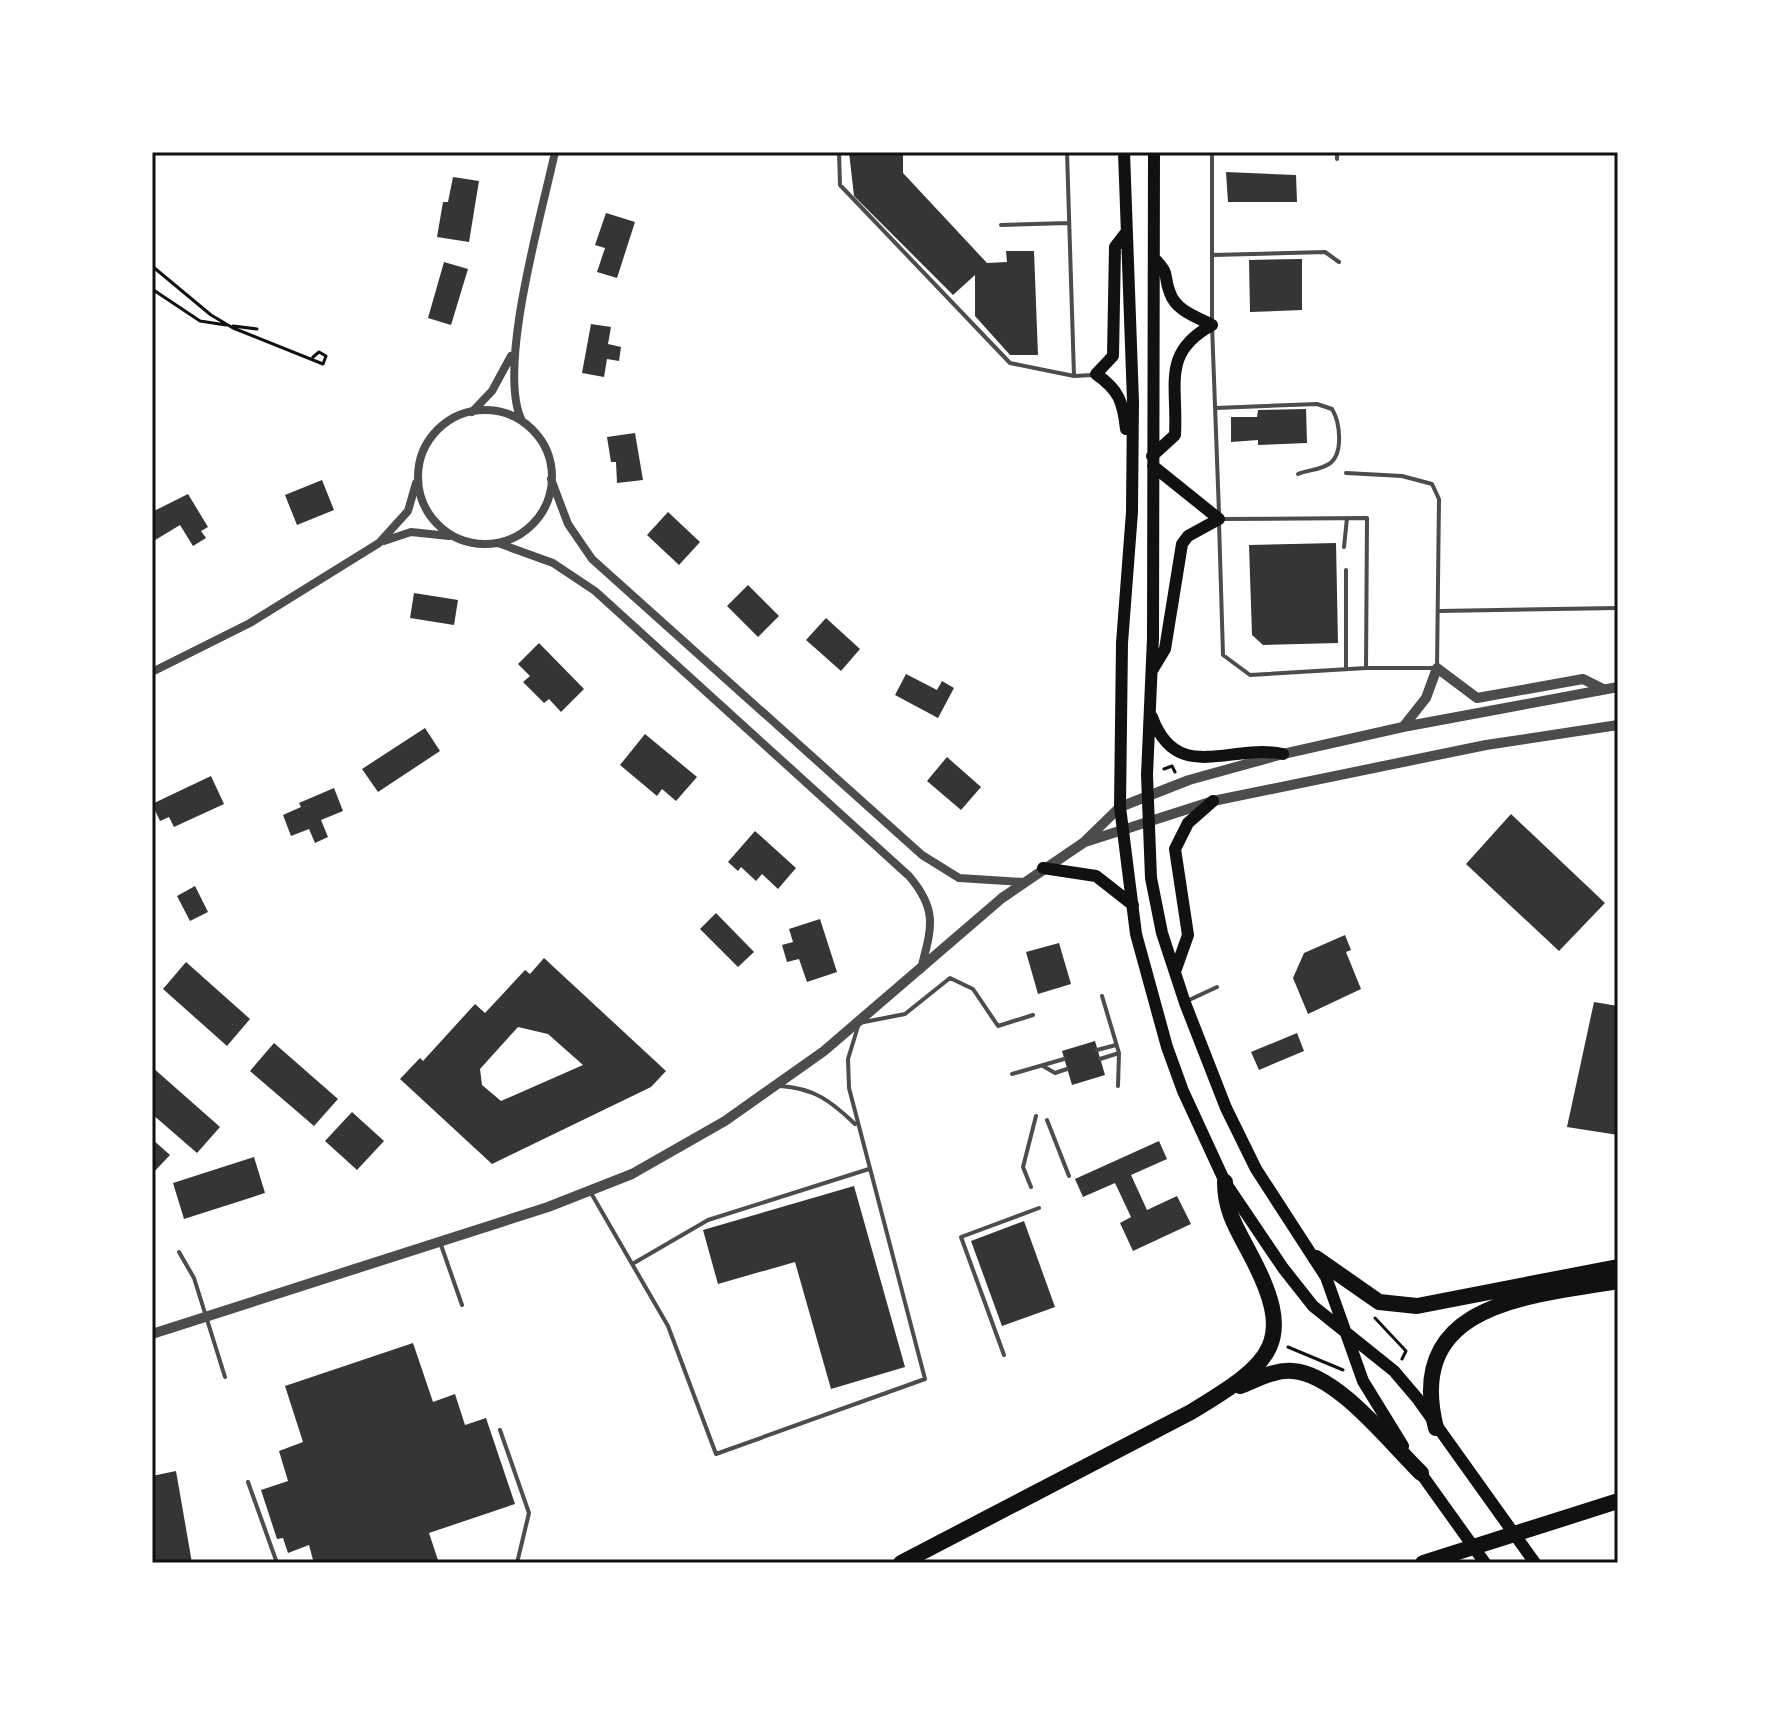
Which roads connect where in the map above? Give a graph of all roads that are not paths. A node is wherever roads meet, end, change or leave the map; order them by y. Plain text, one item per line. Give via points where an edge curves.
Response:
1 (555, 152) edge
2 (839, 152) edge
3 (1067, 152) edge
4 (1124, 152) edge
5 (1154, 152) edge
6 (1212, 152) edge
7 (1337, 152) edge
8 (1337, 159) dead end
9 (1069, 223) junction
10 (1001, 225) dead end
11 (1125, 234) junction
12 (1212, 255) junction
13 (1154, 258) junction
14 (1339, 262) dead end
15 (1212, 325) junction
16 (513, 352) junction
17 (1096, 374) junction
18 (1074, 376) junction
19 (1215, 408) junction
20 (472, 412) junction
21 (522, 421) junction
22 (1152, 461) junction
23 (418, 471) junction
24 (1346, 473) dead end
25 (1298, 474) dead end
26 (1132, 476) junction
27 (551, 479) junction
28 (1347, 518) junction
29 (1219, 519) junction
30 (455, 537) junction
31 (379, 543) junction
32 (498, 543) junction
33 (1344, 547) dead end
34 (1346, 570) dead end
35 (1618, 608) edge
36 (1439, 611) junction
37 (1366, 668) junction
38 (1437, 668) junction
39 (1346, 669) junction
40 (152, 672) edge
41 (1151, 672) junction
42 (1618, 687) edge
43 (1604, 690) junction
44 (1150, 712) junction
45 (1618, 725) edge
46 (1403, 727) junction
47 (1283, 754) junction
48 (1148, 796) junction
49 (1213, 801) junction
50 (1120, 807) junction
51 (1149, 824) junction
52 (1124, 832) junction
53 (1083, 843) junction
54 (1043, 868) junction
55 (1023, 882) junction
56 (1133, 905) junction
57 (921, 969) junction
58 (1176, 969) junction
59 (1217, 987) dead end
60 (1102, 996) dead end
61 (1185, 1003) junction
62 (1033, 1015) dead end
63 (859, 1023) junction
64 (1116, 1045) junction
65 (1097, 1050) dead end
66 (1119, 1053) junction
67 (1064, 1059) dead end
68 (1100, 1059) dead end
69 (1041, 1065) junction
70 (1067, 1069) dead end
71 (1012, 1074) dead end
72 (776, 1086) junction
73 (1118, 1086) dead end
74 (1036, 1116) dead end
75 (1047, 1120) dead end
76 (856, 1126) junction
77 (869, 1169) junction
78 (1069, 1176) dead end
79 (1225, 1182) junction
80 (1031, 1187) dead end
81 (590, 1191) junction
82 (1039, 1208) dead end
83 (440, 1242) junction
84 (179, 1252) dead end
85 (1316, 1258) junction
86 (634, 1263) junction
87 (1618, 1267) edge
88 (1618, 1281) edge
89 (462, 1305) dead end
90 (206, 1316) junction
91 (1346, 1333) junction
92 (152, 1334) edge
93 (1004, 1355) dead end
94 (225, 1377) dead end
95 (1223, 1392) junction
96 (1436, 1428) junction
97 (500, 1430) dead end
98 (1421, 1473) junction
99 (248, 1482) dead end
100 (1618, 1501) edge
101 (277, 1563) edge
102 (517, 1563) edge
103 (901, 1563) edge
104 (1423, 1563) edge
105 (1485, 1563) edge
106 (1535, 1563) edge

1 - 16 street
2 - 18 lane via 840,185 1010,363
3 - 9 lane
4 - 11 main road
5 - 13 main road
6 - 12 lane
7 - 8 lane
9 - 10 lane
9 - 18 lane
11 - 17 main road via 1115,247 1113,356
11 - 26 main road via 1132,300
12 - 14 lane via 1325,252
12 - 15 lane
13 - 15 main road via 1168,272 1170,294 1182,310
13 - 22 main road
15 - 19 lane
15 - 22 main road via 1195,334 1175,359 1175,435
16 - 20 street via 492,391
16 - 21 street via 513,396
17 - 18 lane
17 - 26 main road via 1123,402
19 - 25 lane via 1317,404 1332,409 1338,423 1336,456
19 - 29 lane
20 - 21 street via 505,413
20 - 23 street via 456,417 430,439
21 - 27 street via 546,450
22 - 29 main road
22 - 41 main road
23 - 30 street via 424,504
23 - 31 street via 408,511
24 - 36 lane via 1402,476 1432,484 1439,499
26 - 50 main road
27 - 32 street via 546,505 535,521
27 - 55 street via 568,524 592,559 922,855 959,878
28 - 29 lane
28 - 33 lane
28 - 37 lane via 1367,518
29 - 39 lane via 1223,655 1250,675
29 - 41 main road via 1182,544 1165,649
30 - 31 street via 411,532
30 - 32 street
31 - 40 street via 250,623
32 - 57 street via 553,563 585,583 909,876 931,913
34 - 39 lane
35 - 36 lane
36 - 38 lane
37 - 38 lane
37 - 39 lane
38 - 43 street via 1477,698 1583,679
38 - 46 street via 1426,698
41 - 44 main road
42 - 43 street
43 - 46 street
44 - 47 main road via 1166,745 1192,758 1260,750
44 - 48 main road
45 - 49 street via 1486,745
46 - 47 street
47 - 48 street
48 - 50 street
48 - 51 main road
49 - 51 street
49 - 58 main road via 1188,823 1175,849 1188,935
50 - 52 main road
50 - 53 street
51 - 52 street
51 - 58 main road via 1151,878
52 - 53 street
52 - 56 main road
53 - 54 street
54 - 55 street
54 - 56 main road via 1096,876
55 - 57 street
56 - 79 main road via 1167,1047
57 - 63 street
58 - 61 main road
59 - 61 lane
60 - 64 lane
61 - 85 main road via 1251,1160
62 - 63 lane via 998,1026 973,989 950,978 905,1014
63 - 72 street
63 - 76 lane via 848,1074
64 - 65 lane
64 - 66 lane
66 - 68 lane
66 - 73 lane
67 - 69 lane
69 - 70 lane via 1055,1073
69 - 71 lane
72 - 76 lane via 826,1097
72 - 81 street via 707,1132
74 - 80 lane via 1023,1167
75 - 78 lane
76 - 77 lane
77 - 86 lane via 708,1220
77 - 86 lane via 925,1379 716,1454 668,1326
79 - 91 main road via 1313,1306
79 - 95 highway via 1231,1221 1262,1275 1276,1322 1269,1352
81 - 83 street
81 - 86 lane
82 - 93 lane via 961,1237
83 - 89 lane
83 - 90 street
84 - 90 lane
85 - 87 highway via 1379,1302 1417,1306
85 - 91 main road
88 - 96 highway via 1483,1309 1455,1330 1432,1380
90 - 92 street
90 - 94 lane
91 - 96 main road via 1394,1371
91 - 98 main road via 1370,1395
95 - 98 highway via 1290,1370 1310,1374 1341,1394
95 - 103 highway
96 - 106 main road
97 - 102 lane via 529,1513
98 - 105 main road
99 - 101 lane
100 - 104 highway

